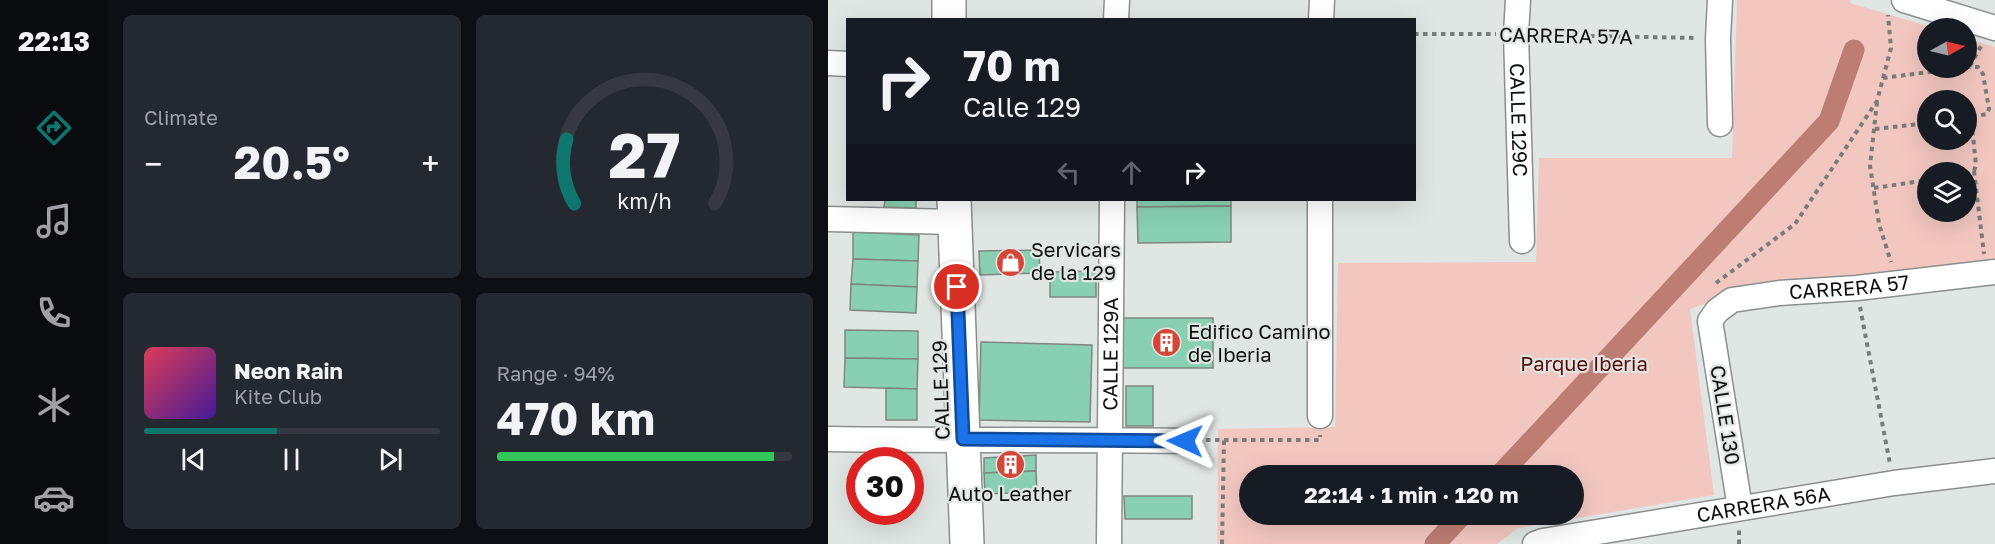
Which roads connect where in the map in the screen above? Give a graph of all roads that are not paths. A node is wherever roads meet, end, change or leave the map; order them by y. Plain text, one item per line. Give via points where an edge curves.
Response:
1 (931, 0) edge
2 (949, 0) edge
3 (1117, 0) edge
4 (1322, 0) edge
5 (1518, 0) edge
6 (1720, 0) edge
7 (1895, 5) edge
8 (931, 18) edge
9 (949, 18) edge
10 (1116, 18) edge
11 (1321, 18) edge
12 (1995, 28) edge
13 (828, 63) edge
14 (846, 64) edge
15 (1720, 124) dead end
16 (1112, 201) edge
17 (1320, 201) edge
18 (945, 210) edge
19 (828, 219) edge
20 (1522, 240) dead end
21 (1991, 272) edge
22 (1710, 321) joint
23 (1320, 416) road end
24 (828, 439) edge
25 (953, 440) junction
26 (1108, 440) junction
27 (1185, 441) road end
28 (1995, 471) edge
29 (1740, 508) junction
30 (946, 544) edge
31 (967, 544) edge
32 (1108, 544) edge
33 (1535, 544) edge

1 - 8 main road
2 - 9 main road
3 - 10 street
4 - 11 street
5 - 20 street, CALLE 129C
6 - 15 street
7 - 12 street
13 - 14 street
16 - 26 street, CALLE 129A
17 - 23 street
18 - 19 street
18 - 25 main road, CALLE 129
21 - 22 street, CARRERA 57 via 1732,300 1717,310
22 - 29 street, CALLE 130
24 - 25 street
25 - 26 street
25 - 30 main road, CALLE 129
25 - 31 main road, CALLE 129
26 - 27 street
26 - 32 street, CALLE 129A
28 - 29 street, CARRERA 56A
29 - 33 street, CARRERA 56A

